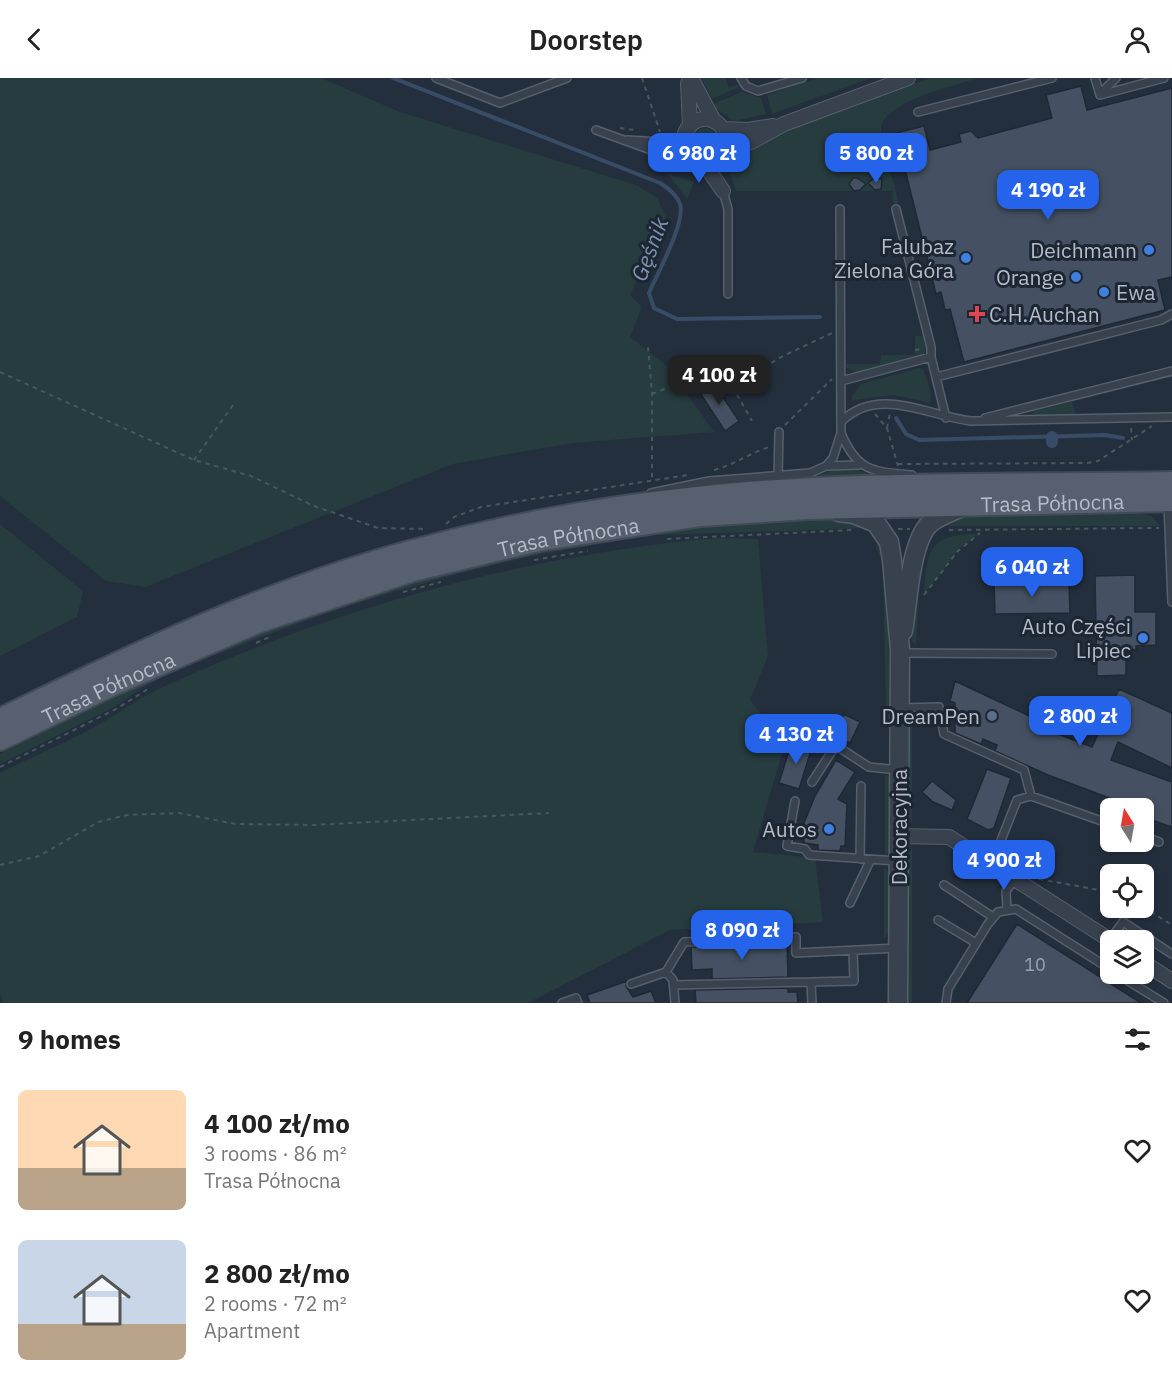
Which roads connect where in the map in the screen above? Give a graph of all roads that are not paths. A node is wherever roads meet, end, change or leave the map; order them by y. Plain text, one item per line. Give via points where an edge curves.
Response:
1 (435, 78) edge
2 (567, 78) edge
3 (689, 78) edge
4 (741, 78) edge
5 (802, 78) edge
6 (908, 78) edge
7 (1052, 78) edge
8 (1095, 78) edge
9 (1116, 78) edge
10 (1164, 78) edge
11 (1100, 95) junction
12 (918, 112) dead end
13 (784, 124) junction
14 (719, 125) junction
15 (596, 130) dead end
16 (687, 132) junction
17 (618, 139) junction
18 (723, 151) junction
19 (694, 157) junction
20 (723, 191) junction
21 (840, 209) dead end
22 (896, 209) dead end
23 (728, 294) dead end
24 (1172, 314) edge
25 (931, 357) junction
26 (1172, 370) edge
27 (936, 377) junction
28 (841, 381) junction
29 (1172, 417) edge
30 (946, 418) junction
31 (971, 421) junction
32 (841, 422) junction
33 (779, 432) road end
34 (841, 433) junction
35 (860, 465) junction
36 (826, 466) junction
37 (918, 476) dead end
38 (778, 477) junction
39 (927, 477) dead end
40 (1004, 485) junction
41 (1171, 494) edge
42 (642, 495) dead end
43 (632, 497) dead end
44 (968, 504) junction
45 (808, 508) junction
46 (578, 515) junction
47 (1171, 567) edge
48 (1172, 602) edge
49 (900, 651) junction
50 (1052, 654) dead end
51 (900, 708) junction
52 (0, 720) edge
53 (823, 737) dead end
54 (0, 739) edge
55 (836, 745) junction
56 (899, 770) junction
57 (812, 782) dead end
58 (861, 786) dead end
59 (1031, 796) junction
60 (795, 801) dead end
61 (1100, 820) edge
62 (898, 836) junction
63 (1154, 840) edge
64 (1160, 842) dead end
65 (860, 859) junction
66 (870, 861) junction
67 (898, 861) junction
68 (992, 863) junction
69 (1015, 879) junction
70 (944, 885) dead end
71 (850, 903) dead end
72 (1007, 909) junction
73 (993, 917) junction
74 (938, 920) dead end
75 (1117, 930) edge
76 (1135, 930) edge
77 (1100, 934) edge
78 (1154, 942) edge
79 (976, 943) junction
80 (898, 948) junction
81 (853, 950) junction
82 (1172, 954) edge
83 (1100, 963) edge
84 (1154, 969) edge
85 (666, 972) junction
86 (1172, 981) edge
87 (811, 982) junction
88 (631, 984) dead end
89 (1133, 984) edge
90 (674, 985) junction
91 (562, 1003) edge
92 (578, 1003) edge
93 (675, 1003) edge
94 (812, 1003) edge
95 (898, 1003) edge
96 (946, 1003) edge
97 (1164, 1003) edge

1 - 2 lane via 500,103
3 - 14 street
3 - 16 street
4 - 5 lane via 746,86 758,91
6 - 13 street
7 - 12 lane
8 - 11 lane
9 - 11 lane
10 - 11 lane
13 - 14 street via 748,130
13 - 18 street via 752,142
14 - 16 street via 701,119
14 - 18 street
15 - 17 lane
16 - 17 lane via 661,142
16 - 19 street
17 - 19 lane via 662,154
18 - 19 street via 710,160
18 - 20 street
19 - 20 street
20 - 23 lane via 728,209
21 - 28 lane
22 - 25 lane
24 - 27 lane
25 - 27 lane
25 - 28 lane
26 - 31 lane
27 - 30 lane
28 - 32 lane
29 - 31 lane
30 - 31 lane
30 - 32 lane via 894,404 869,406 848,414
32 - 34 lane
33 - 38 lane
34 - 35 lane via 847,449
34 - 36 lane via 833,458
35 - 36 lane
35 - 37 lane
36 - 38 lane via 810,473
38 - 42 lane via 709,481
39 - 40 lane
40 - 41 main road, Trasa Północna
40 - 46 main road, Trasa Północna via 798,490 699,498
41 - 44 main road, Trasa Północna
41 - 47 lane
43 - 46 lane
44 - 45 main road, Trasa Północna
44 - 49 street, Dekoracyjna via 932,521 923,531 917,544
45 - 49 street, Dekoracyjna via 854,514 876,523 885,535 892,560
45 - 54 main road, Trasa Północna via 701,515 618,526 538,540 413,570 257,622 111,685
46 - 52 main road, Trasa Północna via 444,537 250,605 108,667
47 - 48 lane
49 - 50 lane
49 - 51 street, Dekoracyjna
51 - 56 street, Dekoracyjna
51 - 59 lane via 939,707 944,734 1024,770
53 - 55 lane
55 - 56 lane via 869,766
55 - 57 lane
56 - 62 street, Dekoracyjna
58 - 65 lane
59 - 61 lane
59 - 68 lane via 1017,801
60 - 65 lane via 787,846 805,849 809,855
62 - 67 street, Dekoracyjna
62 - 68 street via 949,837
63 - 64 lane
65 - 66 lane
66 - 67 lane
66 - 71 lane
67 - 80 street, Dekoracyjna
68 - 69 street
69 - 72 lane via 1006,891
69 - 77 street
70 - 73 lane
72 - 73 lane
72 - 83 lane via 1016,909
73 - 79 lane
74 - 79 lane
75 - 76 lane via 1123,922
78 - 82 lane
79 - 96 lane via 948,989
80 - 81 lane
80 - 95 street, Dekoracyjna
81 - 85 lane via 796,953 796,937 684,942
81 - 87 lane via 854,981
84 - 86 street
85 - 88 lane
85 - 90 lane
87 - 90 lane
87 - 94 lane
89 - 97 lane
90 - 93 lane
91 - 92 lane via 576,998

